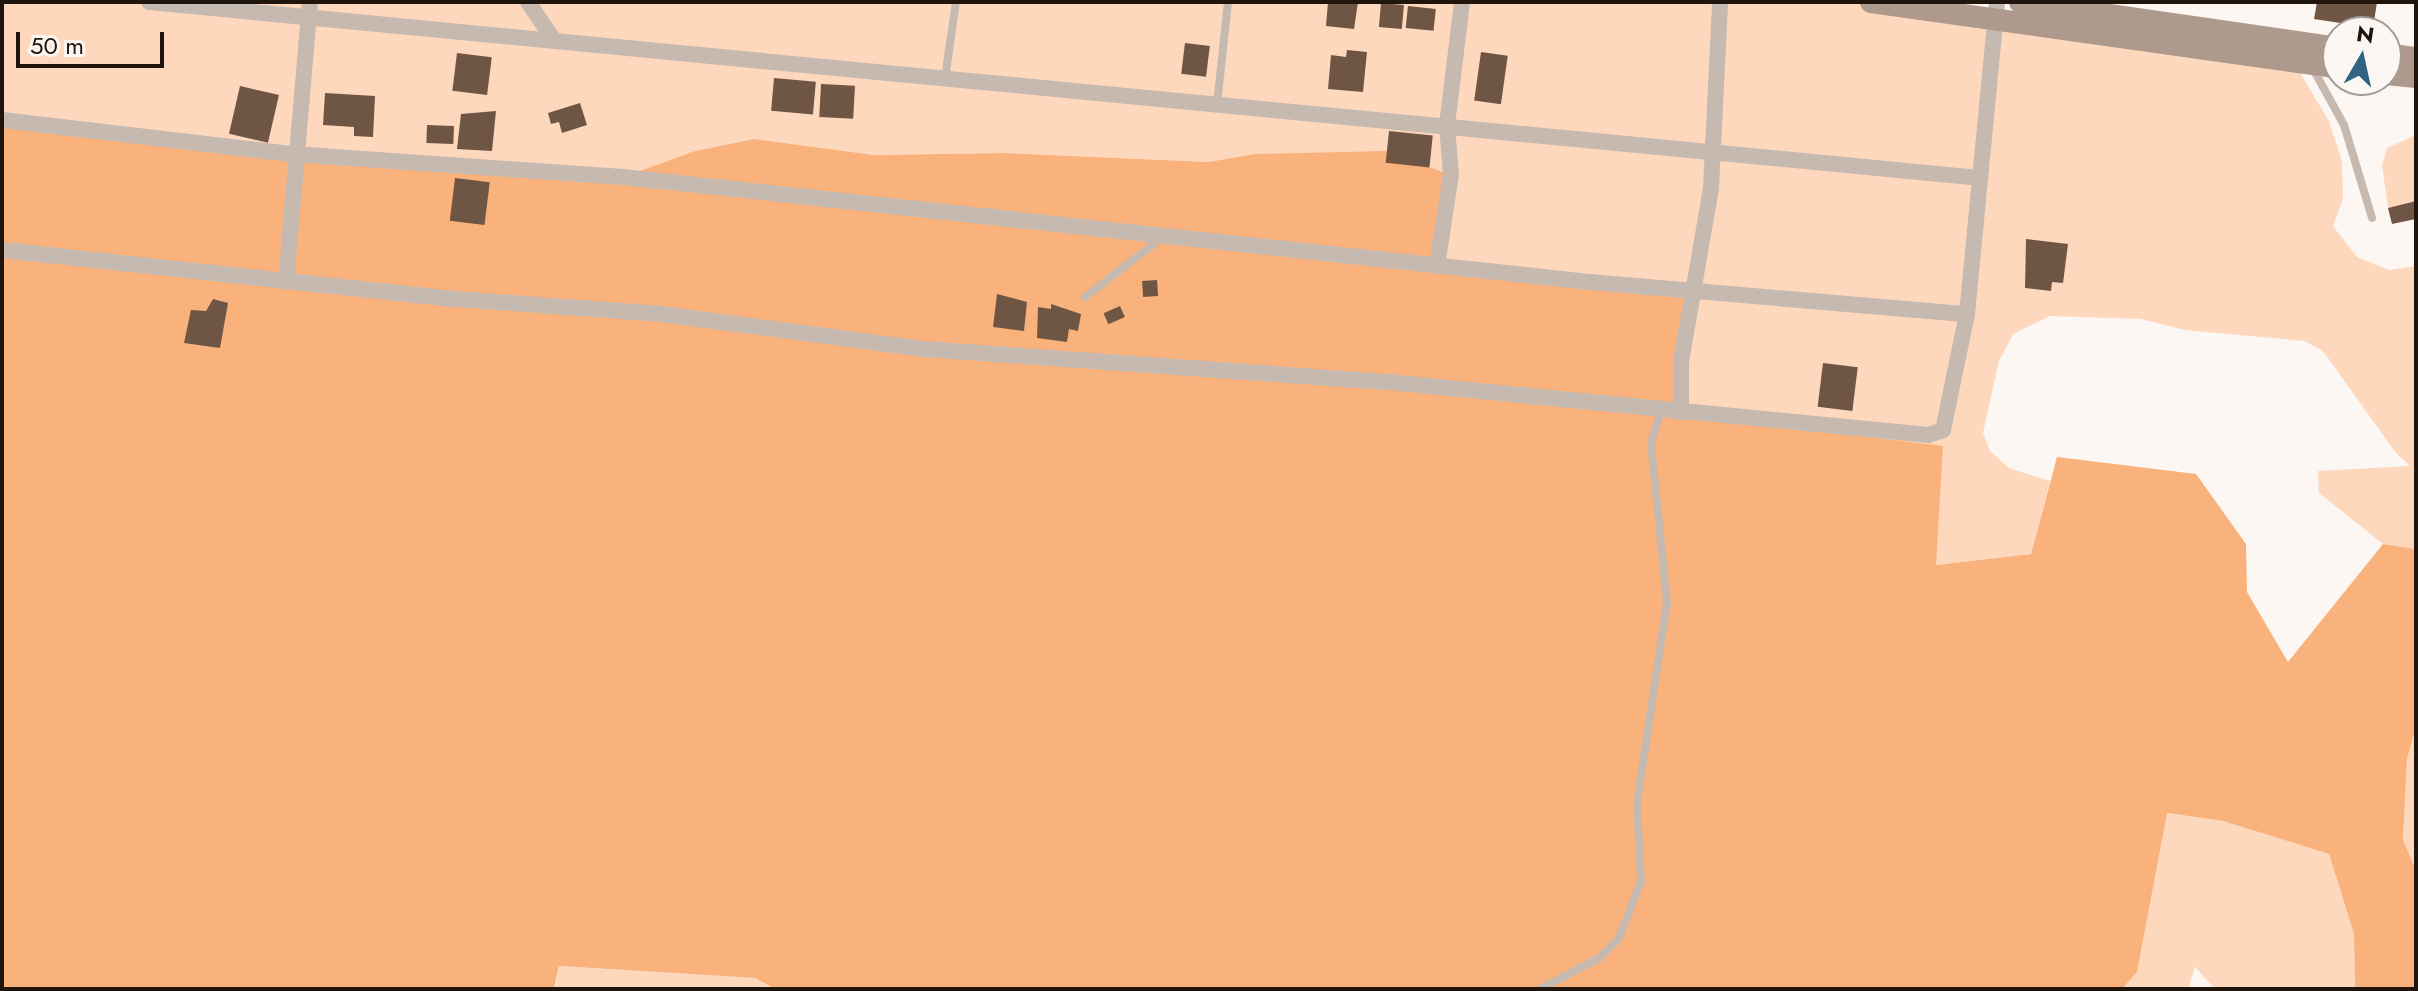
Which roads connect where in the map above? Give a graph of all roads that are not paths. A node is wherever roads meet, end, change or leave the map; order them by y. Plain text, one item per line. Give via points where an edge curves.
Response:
1 (149, 2) edge
2 (528, 2) edge
3 (956, 2) edge
4 (1228, 2) edge
5 (1462, 2) edge
6 (1720, 2) edge
7 (1871, 2) edge
8 (2020, 2) edge
9 (309, 10) edge
10 (1996, 10) edge
11 (552, 37) junction
12 (2300, 43) junction
13 (2322, 46) edge
14 (2311, 65) junction
15 (2322, 66) edge
16 (945, 78) junction
17 (1217, 105) junction
18 (2, 120) edge
19 (1447, 125) junction
20 (1714, 151) junction
21 (293, 154) junction
22 (1979, 178) junction
23 (2372, 218) dead end
24 (1164, 236) junction
25 (2, 250) edge
26 (1437, 266) junction
27 (286, 282) junction
28 (1692, 291) junction
29 (1085, 297) dead end
30 (1967, 314) junction
31 (1661, 411) junction
32 (1681, 413) junction
33 (1540, 989) edge

1 - 9 street
2 - 11 street
3 - 16 lane
4 - 17 lane
5 - 19 street
6 - 20 street
7 - 10 main road
8 - 12 main road
9 - 11 street
9 - 21 street
10 - 14 main road
10 - 22 street
11 - 16 street
12 - 13 main road
12 - 14 lane
14 - 15 main road
14 - 23 lane via 2344,125
16 - 17 street
17 - 19 street
18 - 21 street
19 - 20 street
19 - 26 street via 1451,175
20 - 22 street
20 - 28 street
21 - 24 street via 623,177
21 - 27 street
22 - 30 street
24 - 26 street
24 - 29 lane
25 - 27 street
26 - 28 street
27 - 31 street via 661,314 925,349 1373,381
28 - 30 street
28 - 32 street via 1681,362
30 - 32 street via 1943,430 1928,435
31 - 32 street
31 - 33 lane via 1651,443 1667,603 1637,803 1641,881 1619,938 1599,958

